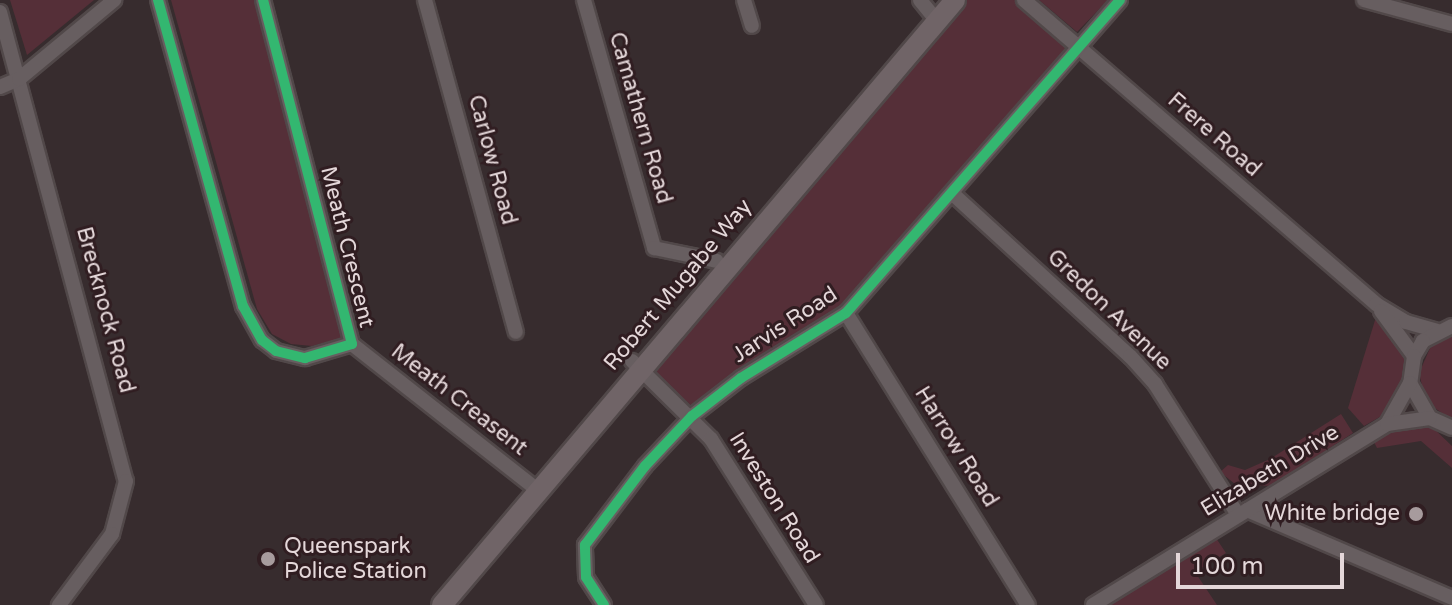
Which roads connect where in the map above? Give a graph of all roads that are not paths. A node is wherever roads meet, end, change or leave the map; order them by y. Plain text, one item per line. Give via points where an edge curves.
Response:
1 (114, 0) edge
2 (158, 0) edge
3 (263, 0) edge
4 (425, 0) edge
5 (584, 0) edge
6 (744, 0) edge
7 (955, 0) edge
8 (1024, 0) edge
9 (1120, 0) edge
10 (1364, 0) edge
11 (931, 8) edge
12 (0, 12) edge
13 (1452, 24) edge
14 (752, 26) dead end
15 (1077, 46) junction
16 (19, 79) junction
17 (0, 87) edge
18 (954, 195) junction
19 (717, 261) junction
20 (1376, 304) junction
21 (846, 313) junction
22 (1445, 328) edge
23 (516, 332) dead end
24 (352, 344) junction
25 (1414, 356) junction
26 (636, 364) junction
27 (1410, 383) junction
28 (692, 416) junction
29 (1430, 418) junction
30 (1387, 424) junction
31 (1450, 430) edge
32 (534, 487) junction
33 (1243, 513) junction
34 (1452, 598) edge
35 (59, 605) edge
36 (427, 605) edge
37 (442, 605) edge
38 (604, 605) edge
39 (816, 605) edge
40 (1028, 605) edge
41 (1093, 605) edge

1 - 16 street
2 - 24 street, Meath Crescent via 252,326 262,340 289,356 305,358
3 - 24 street, Meath Crescent
4 - 23 street, Carlow Road
5 - 19 street, Camathern Road via 654,248
6 - 14 street
7 - 11 main road, Robert Mugabe Way
8 - 15 street, Frere Road
9 - 15 street, Jarvis Road
10 - 13 street
11 - 19 main road, Robert Mugabe Way
11 - 26 main road, Robert Mugabe Way
12 - 16 street, Brecknock Road
15 - 18 street, Jarvis Road
15 - 20 street, Frere Road
16 - 17 street
16 - 35 street, Brecknock Road via 126,481 121,517 112,534
18 - 21 street, Jarvis Road
18 - 33 street, Gredon Avenue via 1130,356
19 - 26 main road, Robert Mugabe Way
20 - 22 street, Frere Road via 1406,322
20 - 25 street, Frere Road
21 - 28 street, Jarvis Road via 741,378
21 - 40 street, Harrow Road
22 - 25 street
24 - 32 street, Meath Creasent
25 - 27 street
26 - 28 street, Investon Road
26 - 32 main road, Robert Mugabe Way
27 - 29 street
27 - 30 street, Elizabeth Drive
28 - 38 street, Jarvis Road via 627,487 585,545 586,577
28 - 39 street, Investon Road
29 - 30 street, Elizabeth Drive
29 - 31 street
30 - 33 street, Elizabeth Drive
32 - 36 main road, Robert Mugabe Way
32 - 37 main road, Robert Mugabe Way
33 - 34 street
33 - 41 street, Elizabeth Drive

